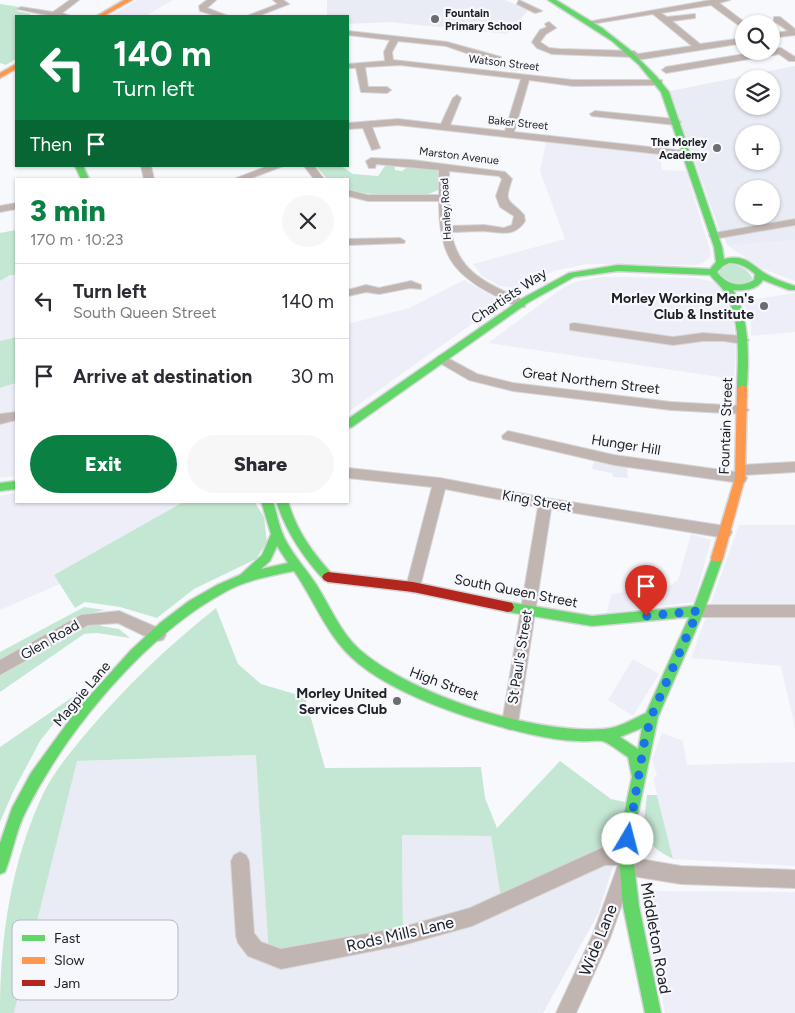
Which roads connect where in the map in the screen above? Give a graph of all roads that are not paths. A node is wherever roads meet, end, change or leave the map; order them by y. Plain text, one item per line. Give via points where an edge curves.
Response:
1 (74, 0) edge
2 (129, 0) edge
3 (212, 0) edge
4 (276, 0) edge
5 (293, 0) edge
6 (552, 0) edge
7 (726, 0) edge
8 (37, 1) edge
9 (521, 1) edge
10 (712, 2) junction
11 (285, 4) junction
12 (268, 11) junction
13 (538, 11) dead end
14 (655, 12) junction
15 (55, 14) junction
16 (60, 15) edge
17 (102, 15) edge
18 (221, 15) edge
19 (254, 15) edge
20 (281, 15) edge
21 (692, 16) dead end
22 (735, 19) edge
23 (665, 20) junction
24 (780, 21) edge
25 (591, 22) junction
26 (549, 24) dead end
27 (349, 33) edge
28 (795, 33) edge
29 (780, 35) edge
30 (396, 38) junction
31 (735, 41) edge
32 (722, 43) junction
33 (697, 46) junction
34 (780, 51) edge
35 (735, 53) edge
36 (635, 55) junction
37 (497, 56) dead end
38 (735, 59) edge
39 (792, 59) dead end
40 (389, 62) junction
41 (360, 64) junction
42 (349, 66) edge
43 (15, 67) edge
44 (666, 70) dead end
45 (0, 76) edge
46 (526, 77) junction
47 (659, 82) junction
48 (387, 90) dead end
49 (457, 98) dead end
50 (595, 114) dead end
51 (676, 122) junction
52 (367, 125) junction
53 (349, 126) edge
54 (445, 126) junction
55 (509, 134) junction
56 (375, 148) dead end
57 (686, 154) junction
58 (372, 166) dead end
59 (274, 167) edge
60 (310, 167) edge
61 (444, 167) junction
62 (240, 168) dead end
63 (250, 174) junction
64 (241, 178) edge
65 (318, 178) edge
66 (349, 192) edge
67 (445, 198) junction
68 (15, 206) edge
69 (0, 209) edge
70 (795, 222) edge
71 (446, 229) junction
72 (400, 241) dead end
73 (349, 242) edge
74 (716, 242) junction
75 (739, 261) junction
76 (716, 267) junction
77 (759, 274) junction
78 (724, 284) junction
79 (417, 287) dead end
80 (748, 287) junction
81 (794, 288) edge
82 (349, 293) edge
83 (735, 298) junction
84 (521, 304) junction
85 (574, 327) dead end
86 (724, 339) joint
87 (744, 340) junction
88 (442, 359) junction
89 (743, 410) junction
90 (15, 416) edge
91 (0, 419) edge
92 (349, 423) edge
93 (508, 436) dead end
94 (795, 467) edge
95 (349, 474) edge
96 (741, 474) junction
97 (440, 483) junction
98 (15, 485) edge
99 (0, 488) edge
100 (268, 503) edge
101 (283, 503) edge
102 (545, 503) junction
103 (289, 527) junction
104 (725, 532) junction
105 (277, 534) junction
106 (292, 565) junction
107 (328, 577) junction
108 (237, 581) junction
109 (413, 587) junction
110 (312, 589) junction
111 (527, 611) junction
112 (698, 611) junction
113 (795, 612) edge
114 (158, 635) junction
115 (0, 668) edge
116 (651, 717) junction
117 (510, 723) junction
118 (606, 735) junction
119 (637, 786) junction
120 (240, 861) dead end
121 (627, 861) junction
122 (0, 867) edge
123 (795, 879) edge
124 (566, 1013) edge
125 (653, 1013) edge

1 - 15 street
2 - 17 main road
3 - 18 street via 203,9
4 - 11 street
5 - 11 street
6 - 25 main road
7 - 10 street
8 - 15 street via 21,9
9 - 13 street
10 - 14 street
10 - 22 street
11 - 12 street
12 - 19 street
12 - 20 street
14 - 23 street
14 - 25 street
15 - 16 street
21 - 23 street
23 - 33 street
24 - 28 street
25 - 36 main road
26 - 36 street via 552,28 541,34 536,42 543,48
27 - 30 street
28 - 29 street
30 - 37 street via 452,45
30 - 40 street via 388,52
31 - 32 street
32 - 33 street
32 - 35 street
33 - 36 street
34 - 39 street
36 - 47 main road
38 - 44 street
40 - 41 street, Watson Street
40 - 46 street, Watson Street
41 - 42 street, Watson Street
41 - 48 street via 361,92
43 - 45 main road
46 - 47 street, Watson Street via 587,84
46 - 55 street
47 - 51 main road
49 - 54 street
50 - 51 street
51 - 57 main road
52 - 53 street, Baker Street
52 - 54 street, Baker Street via 398,122
52 - 56 street
54 - 55 street, Baker Street
55 - 57 street, Baker Street
57 - 74 main road
58 - 61 street, Marston Avenue via 371,161
59 - 63 street
60 - 65 street
61 - 67 street, Hanley Road
61 - 71 street, Marston Avenue via 502,174 507,179 501,196 504,205 519,215 520,221 505,231
62 - 63 street
63 - 64 street
66 - 67 street via 368,198
67 - 71 street, Hanley Road
68 - 69 street
70 - 74 street
71 - 84 street, Hanley Road via 450,251 456,262 474,277
72 - 73 street
74 - 75 main road
74 - 76 main road
75 - 76 main road, Chartists Way
75 - 77 main road via 752,266
76 - 78 main road, Fountain Street via 717,279
76 - 84 main road, Chartists Way via 588,271 551,284
77 - 80 main road via 758,281
77 - 81 main road
78 - 80 main road
78 - 83 main road, Fountain Street
79 - 82 street via 411,284
80 - 81 main road
80 - 83 main road
83 - 87 main road, Fountain Street
84 - 88 main road, Chartists Way
85 - 86 street via 673,341 703,337
86 - 87 street
87 - 89 main road, Fountain Street
88 - 89 street, Great Northern Street via 473,377 513,387 671,406
88 - 92 main road, Chartists Way
89 - 96 main road, Fountain Street
90 - 91 street
93 - 96 street, Hunger Hill via 614,460
94 - 96 street, Hunger Hill
95 - 97 street, King Street
96 - 104 main road, Fountain Street
97 - 102 street, King Street
97 - 109 street
98 - 99 main road
100 - 105 main road, High Street
101 - 103 main road
102 - 104 street, King Street
102 - 111 street, St Paul's Street
103 - 106 main road via 296,550
103 - 107 main road via 305,554
104 - 112 main road, Fountain Street
105 - 106 main road, High Street
105 - 108 main road, Magpie Lane via 274,549 267,559
106 - 108 main road, Magpie Lane
106 - 110 main road, High Street
107 - 109 main road, South Queen Street
107 - 110 main road
108 - 114 main road, Magpie Lane via 211,594
109 - 111 main road, South Queen Street
110 - 117 main road, High Street via 340,636 358,656 382,674 417,691
111 - 112 main road, South Queen Street via 592,620
111 - 117 street, St Paul's Street
112 - 113 street
112 - 116 main road, Middleton Road
114 - 115 street, Glen Road via 119,618 86,619
114 - 122 main road, Magpie Lane via 126,666 50,755 21,806
116 - 118 main road, High Street
116 - 119 main road, Middleton Road
117 - 118 main road, High Street via 580,736
118 - 119 main road via 634,754
119 - 121 main road, Middleton Road
120 - 121 street, Rods Mills Lane via 245,936 255,949 281,959 403,936 472,917 604,856
121 - 123 street, Rods Mills Lane via 681,875
121 - 124 street, Wide Lane via 601,938
121 - 125 main road, Middleton Road via 631,906

